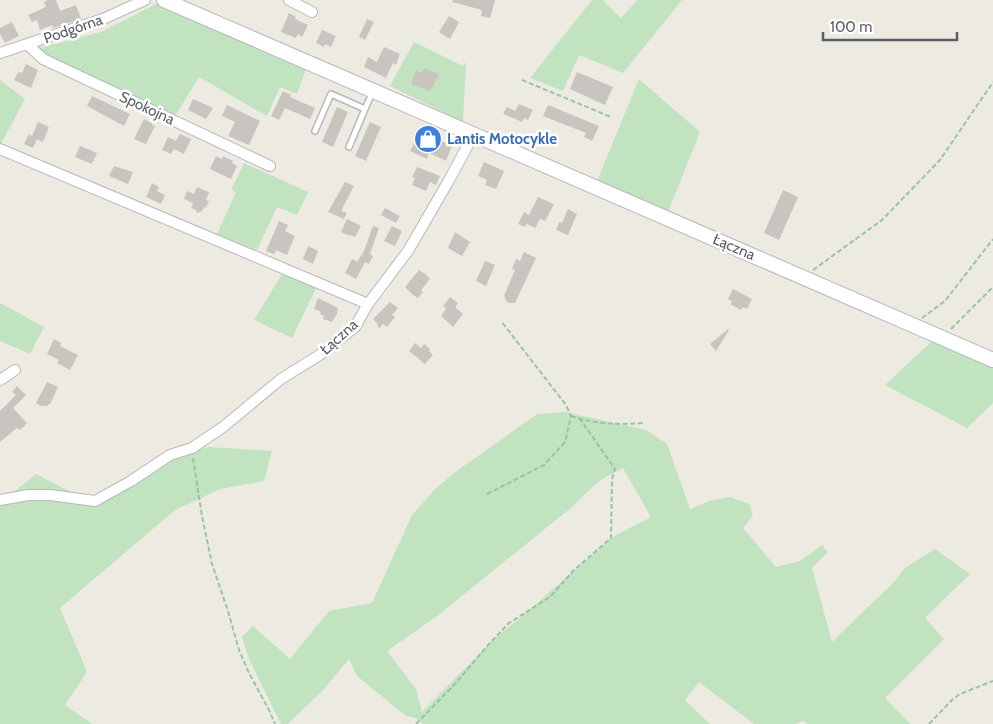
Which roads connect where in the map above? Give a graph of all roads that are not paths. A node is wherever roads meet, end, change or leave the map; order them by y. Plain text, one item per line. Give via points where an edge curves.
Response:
1 (145, 0) edge
2 (164, 0) edge
3 (290, 0) edge
4 (312, 12) dead end
5 (27, 44) junction
6 (0, 53) edge
7 (373, 91) junction
8 (365, 109) junction
9 (315, 131) dead end
10 (474, 134) junction
11 (349, 146) dead end
12 (0, 149) edge
13 (270, 166) dead end
14 (368, 304) junction
15 (993, 360) edge
16 (15, 370) dead end
17 (0, 380) edge
18 (0, 500) edge

1 - 5 street, Podgórna via 103,19
2 - 7 street, Łączna
3 - 4 street
5 - 6 street, Podgórna
5 - 13 street, Spokojna via 43,59
7 - 8 lane
7 - 10 street, Łączna
8 - 9 lane via 332,94
8 - 11 lane
10 - 14 street, Łączna via 408,251
10 - 15 street, Łączna
12 - 14 street
14 - 18 street, Łączna via 355,327 282,379 223,427 192,448 170,455 94,501 28,494
16 - 17 street

